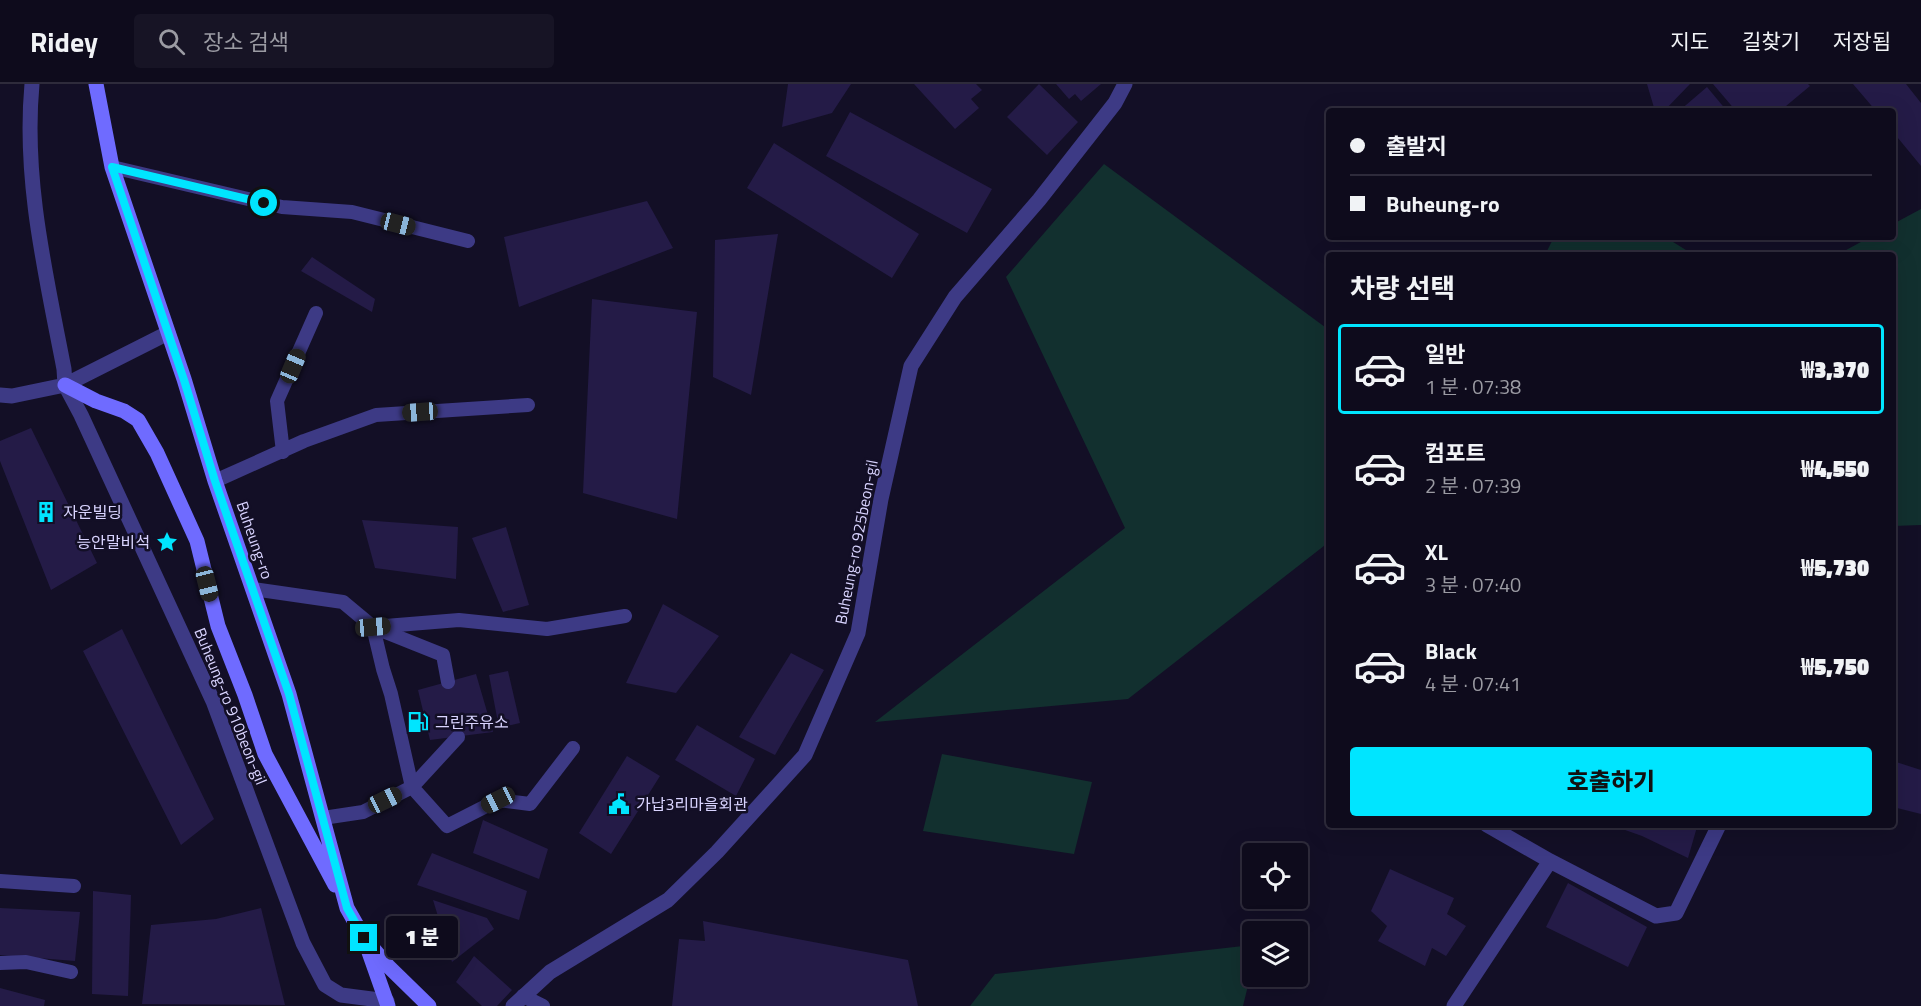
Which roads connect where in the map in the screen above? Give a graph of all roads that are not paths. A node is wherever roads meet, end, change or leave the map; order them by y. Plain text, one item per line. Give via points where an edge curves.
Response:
1 (32, 84) edge
2 (96, 84) edge
3 (1125, 84) edge
4 (112, 167) junction
5 (468, 240) dead end
6 (316, 313) dead end
7 (168, 333) junction
8 (65, 385) junction
9 (6, 395) edge
10 (528, 405) dead end
11 (0, 407) edge
12 (283, 452) junction
13 (215, 481) junction
14 (253, 589) junction
15 (626, 616) dead end
16 (373, 627) junction
17 (448, 682) dead end
18 (458, 737) dead end
19 (573, 748) dead end
20 (412, 787) junction
21 (323, 818) junction
22 (1492, 828) edge
23 (1718, 828) edge
24 (1550, 861) junction
25 (0, 882) edge
26 (74, 886) dead end
27 (347, 908) junction
28 (364, 938) junction
29 (0, 963) edge
30 (71, 972) dead end
31 (518, 1001) edge
32 (387, 1003) edge
33 (429, 1006) edge
34 (543, 1006) edge
35 (1454, 1006) edge

1 - 8 street, Buheung-ro 910beon-gil via 30,170
2 - 4 main road, Buheung-ro
3 - 31 street, Buheung-ro 925beon-gil via 1039,200 955,297 911,366 881,500 858,633 805,755 668,900 549,972
4 - 5 lane via 282,207 352,212
4 - 7 main road, Buheung-ro
6 - 12 lane via 277,401
7 - 8 street
7 - 13 main road, Buheung-ro
8 - 9 street
8 - 27 main road via 138,420 157,453 197,541 218,626 265,754
8 - 32 street, Buheung-ro 910beon-gil via 213,701 303,943 325,984 341,995
9 - 11 street
10 - 12 lane via 376,415
12 - 13 lane
13 - 14 main road, Buheung-ro
14 - 16 lane via 343,602
14 - 21 main road, Buheung-ro via 289,694
15 - 16 lane via 547,629 459,620
16 - 17 lane via 443,655
16 - 20 lane
18 - 20 lane
19 - 20 lane via 530,804 498,800 447,826
20 - 21 lane via 363,812
21 - 27 main road, Buheung-ro
22 - 24 street
23 - 24 street via 1676,914 1656,916
24 - 35 street
25 - 26 lane
27 - 28 main road, Buheung-ro
28 - 32 main road, Buheung-ro
28 - 33 main road
29 - 30 lane via 26,962
31 - 34 lane

